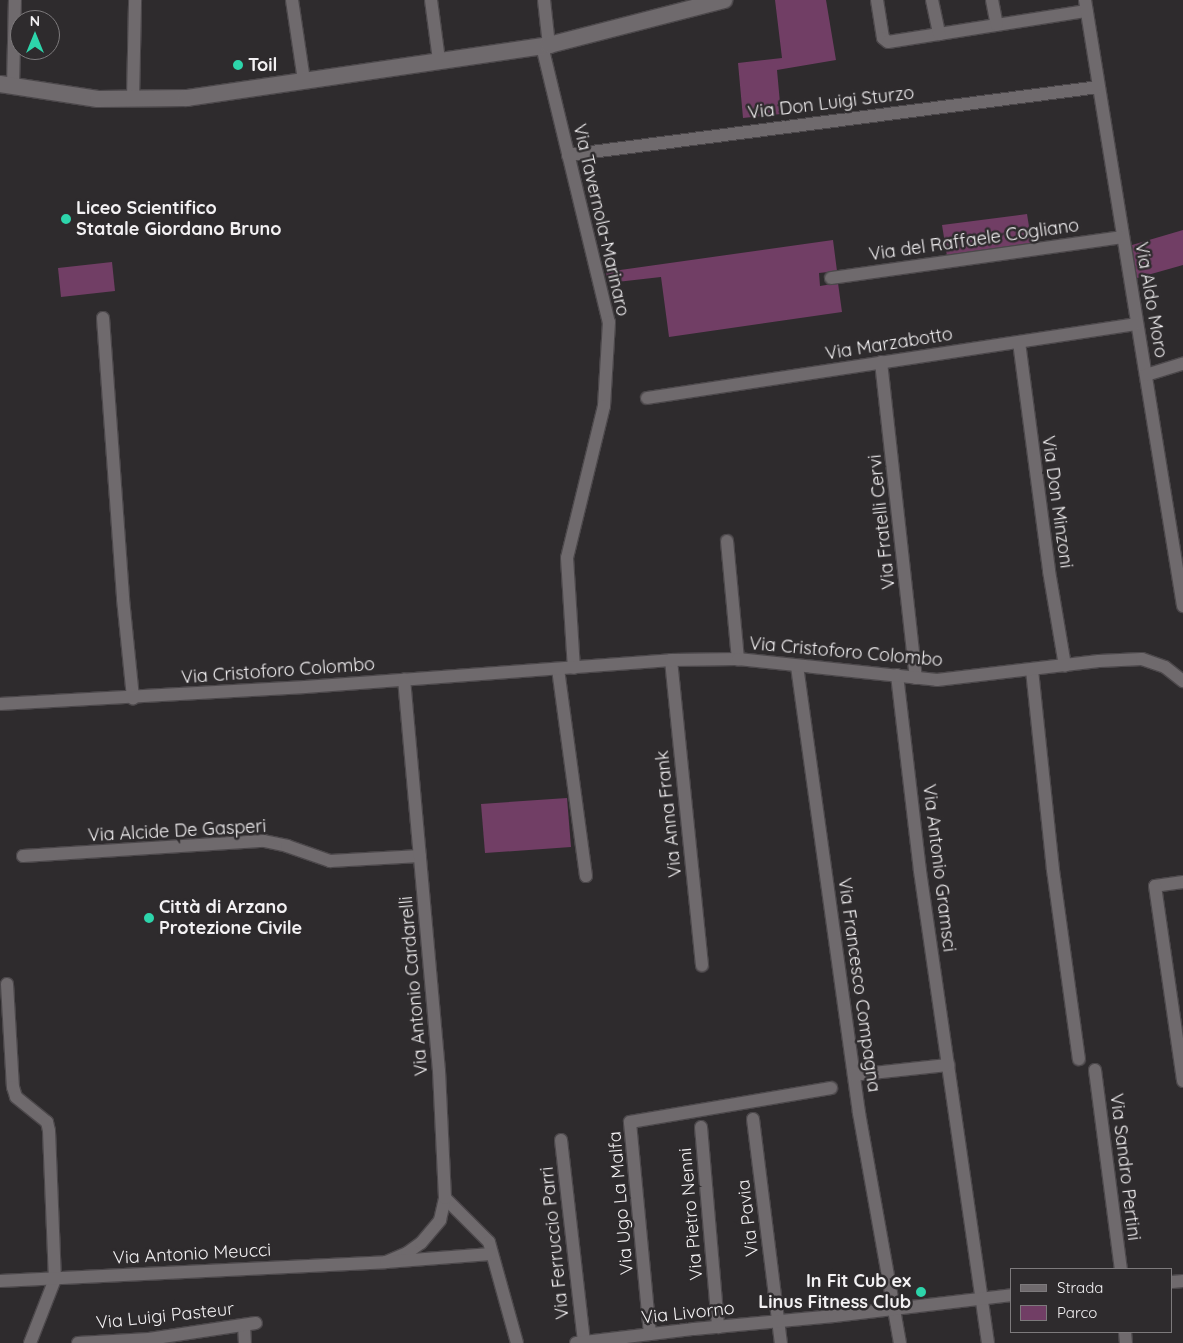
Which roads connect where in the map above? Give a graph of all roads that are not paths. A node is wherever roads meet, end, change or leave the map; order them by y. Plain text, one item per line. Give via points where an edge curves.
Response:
1 (15, 0) edge
2 (135, 0) edge
3 (292, 0) edge
4 (430, 0) edge
5 (544, 0) edge
6 (724, 0) edge
7 (877, 0) edge
8 (932, 0) edge
9 (992, 0) edge
10 (1086, 5) edge
11 (996, 25) junction
12 (940, 34) junction
13 (546, 45) junction
14 (439, 60) junction
15 (304, 80) junction
16 (7, 85) edge
17 (1099, 87) junction
18 (133, 99) junction
19 (568, 155) junction
20 (1122, 236) junction
21 (831, 278) dead end
22 (103, 318) dead end
23 (1136, 324) junction
24 (1019, 342) junction
25 (881, 362) junction
26 (1183, 364) edge
27 (1146, 375) junction
28 (647, 398) dead end
29 (727, 541) dead end
30 (1183, 606) edge
31 (738, 659) junction
32 (671, 660) junction
33 (797, 666) junction
34 (1065, 666) junction
35 (574, 668) junction
36 (558, 669) junction
37 (1032, 670) junction
38 (897, 675) junction
39 (916, 678) junction
40 (404, 680) junction
41 (1183, 681) edge
42 (134, 698) junction
43 (0, 704) edge
44 (23, 856) dead end
45 (420, 856) junction
46 (586, 876) dead end
47 (1183, 882) edge
48 (702, 965) dead end
49 (7, 984) dead end
50 (1079, 1059) dead end
51 (948, 1066) junction
52 (1095, 1070) dead end
53 (854, 1075) junction
54 (1183, 1080) edge
55 (831, 1088) dead end
56 (753, 1119) dead end
57 (701, 1127) dead end
58 (561, 1140) dead end
59 (445, 1198) junction
60 (490, 1248) junction
61 (386, 1262) junction
62 (1121, 1268) edge
63 (55, 1279) junction
64 (0, 1281) edge
65 (1010, 1295) edge
66 (983, 1298) junction
67 (895, 1308) junction
68 (778, 1321) junction
69 (718, 1326) junction
70 (650, 1334) junction
71 (580, 1342) edge
72 (30, 1343) edge
73 (78, 1343) edge
74 (245, 1343) edge
75 (517, 1343) edge
76 (781, 1343) edge
77 (900, 1343) edge
78 (988, 1343) edge

1 - 16 street
2 - 18 street
3 - 15 street
4 - 14 street
5 - 13 street, Via Tavernola-Marinaro
6 - 13 street
7 - 12 street via 883,38 888,42
8 - 12 street
9 - 11 street
10 - 11 street
10 - 17 street, Via Aldo Moro
11 - 12 street
13 - 14 street
13 - 19 street, Via Tavernola-Marinaro
14 - 15 street
15 - 18 street via 187,98
16 - 18 street via 98,99
17 - 19 street, Via Don Luigi Sturzo
17 - 20 street, Via Aldo Moro
19 - 35 street, Via Tavernola-Marinaro via 610,322 604,406 567,558
20 - 21 street, Via del Raffaele Cogliano
20 - 23 street, Via Aldo Moro
22 - 42 street via 123,599
23 - 24 street, Via Marzabotto
23 - 27 street, Via Aldo Moro
24 - 25 street, Via Marzabotto
24 - 34 street, Via Don Minzoni
25 - 28 street, Via Marzabotto
25 - 39 street, Via Fratelli Cervi
26 - 27 street
27 - 30 street, Via Aldo Moro
29 - 31 street
31 - 32 street, Via Cristoforo Colombo
31 - 33 street, Via Cristoforo Colombo
32 - 35 street, Via Cristoforo Colombo
32 - 48 street, Via Anna Frank
33 - 38 street, Via Cristoforo Colombo
33 - 53 street, Via Francesco Compagna
34 - 37 street, Via Cristoforo Colombo
34 - 41 street, Via Cristoforo Colombo via 1142,659 1165,667
35 - 36 street, Via Cristoforo Colombo
36 - 40 street, Via Cristoforo Colombo
36 - 46 street
37 - 39 street, Via Cristoforo Colombo via 936,680
37 - 50 street via 1053,870
38 - 39 street, Via Cristoforo Colombo
38 - 51 street, Via Antonio Gramsci via 920,871
40 - 42 street, Via Cristoforo Colombo
40 - 45 street, Via Antonio Cardarelli
42 - 43 street, Via Cristoforo Colombo
44 - 45 street, Via Alcide De Gasperi via 264,841 330,861
45 - 59 street, Via Antonio Cardarelli via 439,1071
47 - 54 street via 1155,886
49 - 63 street via 16,1097 47,1122 50,1131
51 - 53 street
51 - 66 street, Via Antonio Gramsci
52 - 62 street, Via Sandro Pertini
53 - 67 street, Via Francesco Compagna
55 - 70 street, Via Ugo La Malfa via 630,1122
56 - 68 street, Via Pavia
57 - 69 street, Via Pietro Nenni
58 - 71 street, Via Ferruccio Parri
59 - 60 street
59 - 61 street, Via Antonio Cardarelli via 440,1220 421,1243
60 - 61 street
60 - 75 street
61 - 63 street, Via Antonio Meucci
63 - 64 street, Via Antonio Meucci
63 - 72 street
65 - 66 street, Via Livorno
66 - 67 street, Via Livorno
66 - 78 street, Via Antonio Gramsci
67 - 68 street, Via Livorno
67 - 77 street, Via Francesco Compagna
68 - 69 street, Via Livorno
68 - 76 street, Via Pavia
69 - 70 street, Via Livorno
70 - 71 street, Via Livorno
73 - 74 street, Via Luigi Pasteur via 149,1339 250,1324

